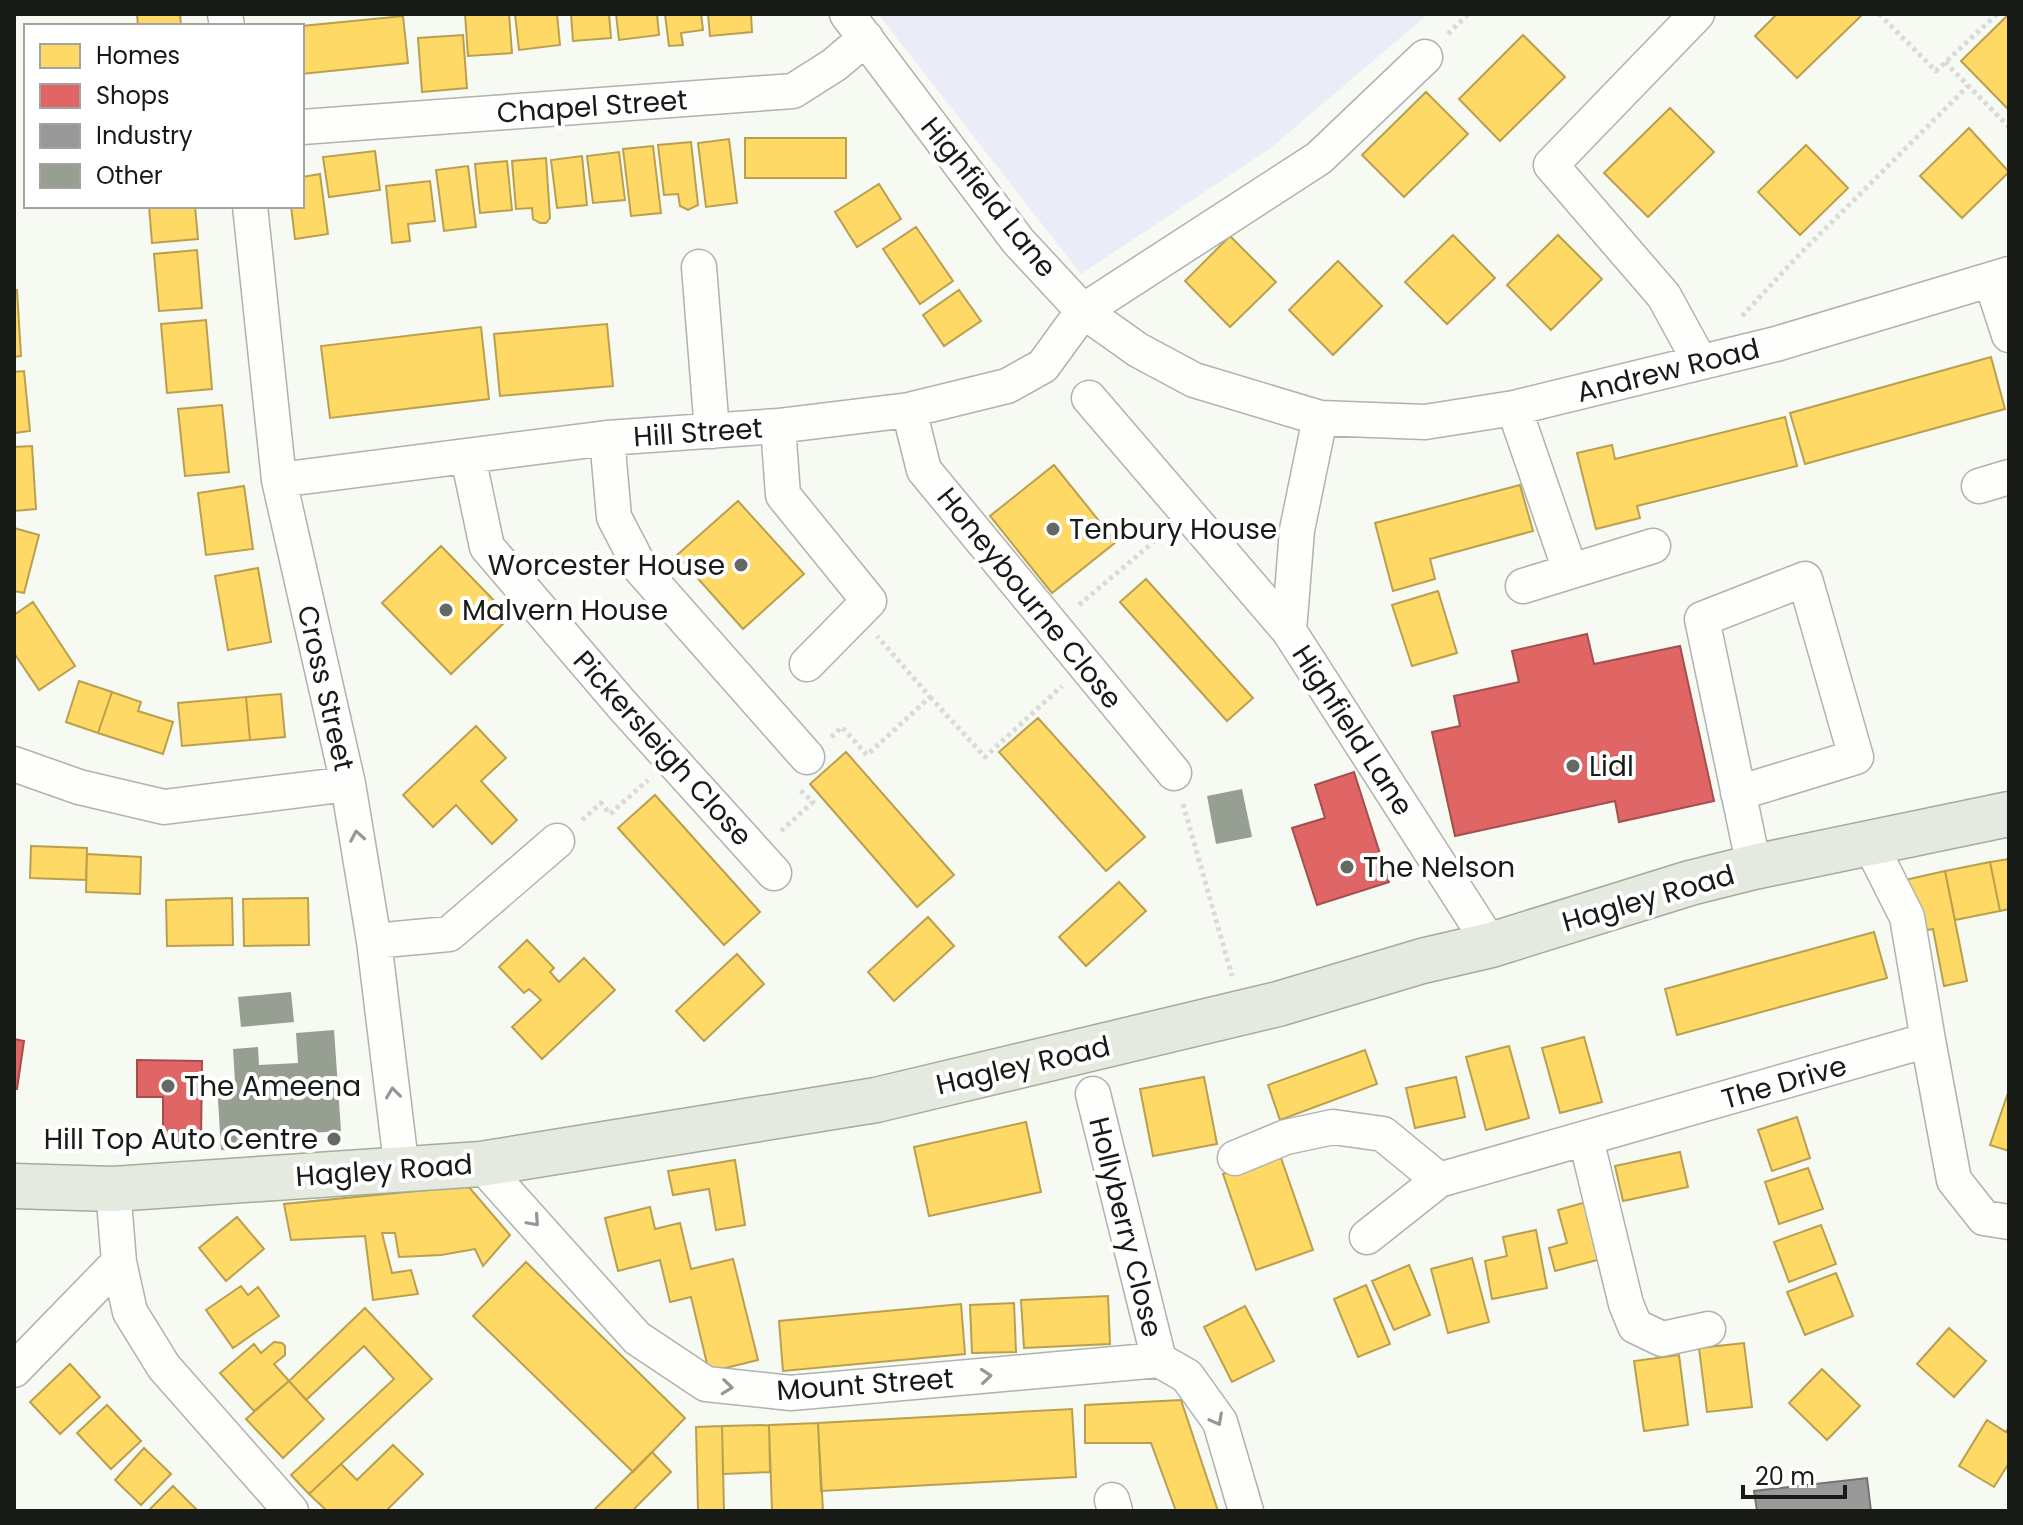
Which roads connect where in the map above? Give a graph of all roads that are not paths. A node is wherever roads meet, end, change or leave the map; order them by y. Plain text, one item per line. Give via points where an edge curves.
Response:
1 (1687, 17) edge
2 (857, 26) edge
3 (1425, 57) dead end
4 (304, 127) edge
5 (250, 208) edge
6 (699, 267) dead end
7 (2000, 277) edge
8 (1083, 311) junction
9 (2009, 335) edge
10 (1700, 362) junction
11 (1089, 398) dead end
12 (1514, 408) junction
13 (909, 410) junction
14 (1320, 418) junction
15 (778, 426) junction
16 (712, 431) junction
17 (607, 438) junction
18 (468, 457) junction
19 (279, 480) junction
20 (1653, 546) dead end
21 (1570, 570) junction
22 (1523, 586) dead end
23 (1289, 631) junction
24 (807, 664) dead end
25 (807, 757) road end
26 (14, 764) edge
27 (1174, 773) road end
28 (348, 784) junction
29 (1738, 793) junction
30 (2009, 814) edge
31 (557, 841) road end
32 (1869, 842) junction
33 (766, 864) road end
34 (1754, 867) junction
35 (374, 941) junction
36 (1491, 945) junction
37 (1928, 1040) junction
38 (1093, 1094) dead end
39 (1586, 1139) junction
40 (1235, 1158) dead end
41 (481, 1164) junction
42 (402, 1171) junction
43 (1439, 1180) junction
44 (14, 1186) edge
45 (113, 1189) junction
46 (2009, 1222) edge
47 (1367, 1237) dead end
48 (119, 1262) junction
49 (1708, 1329) dead end
50 (1159, 1360) junction
51 (14, 1370) edge
52 (291, 1511) edge
53 (1246, 1511) edge

1 - 10 street via 1551,165 1664,296
2 - 4 street, Chapel Street via 834,65 793,91
2 - 8 street, Highfield Lane via 1018,241
3 - 8 street via 1319,158
5 - 19 street, Cross Street
6 - 16 street
7 - 9 street
7 - 10 street, Andrew Road
8 - 13 street, Hill Street via 1043,366 1007,386
8 - 14 street, Highfield Lane via 1138,350 1194,380
10 - 12 street, Andrew Road
11 - 23 street
12 - 14 street, Andrew Road via 1425,422
12 - 21 street
13 - 15 street, Hill Street
13 - 27 street, Honeybourne Close via 924,470
14 - 23 street, Highfield Lane via 1297,530
15 - 16 street, Hill Street
15 - 24 street via 783,495 869,601
16 - 17 street, Hill Street
17 - 18 street, Hill Street
17 - 25 street via 614,517 641,569
18 - 19 street, Hill Street
18 - 33 street, Pickersleigh Close via 487,547
19 - 28 street, Cross Street
20 - 21 street
21 - 22 street
23 - 36 street, Highfield Lane
26 - 28 street via 79,787 164,807
35 -> 28 street, Cross Street
29 - 29 street via 1702,619 1805,579 1856,757
29 - 34 street
30 - 32 main road, Hagley Road
31 - 35 street via 449,934
32 - 34 main road, Hagley Road
32 - 37 street via 1907,917
34 - 36 main road, Hagley Road
42 -> 35 street, Cross Street
36 - 41 main road, Hagley Road via 1243,1012 876,1100
37 - 39 street, The Drive
37 - 46 street via 1954,1180 1984,1218
38 - 50 street, Hollyberry Close
39 - 43 street, The Drive
39 - 49 street via 1635,1326 1662,1339
40 - 43 street via 1286,1137 1333,1127 1383,1134
41 - 42 main road, Hagley Road
41 -> 50 street, Mount Street via 637,1338 706,1384 791,1393
42 - 45 main road, Hagley Road
43 - 47 street, The Drive
44 - 45 main road, Hagley Road
45 - 48 street
48 - 51 street
48 - 52 street via 130,1312 164,1367
50 -> 53 street via 1187,1376 1220,1422

